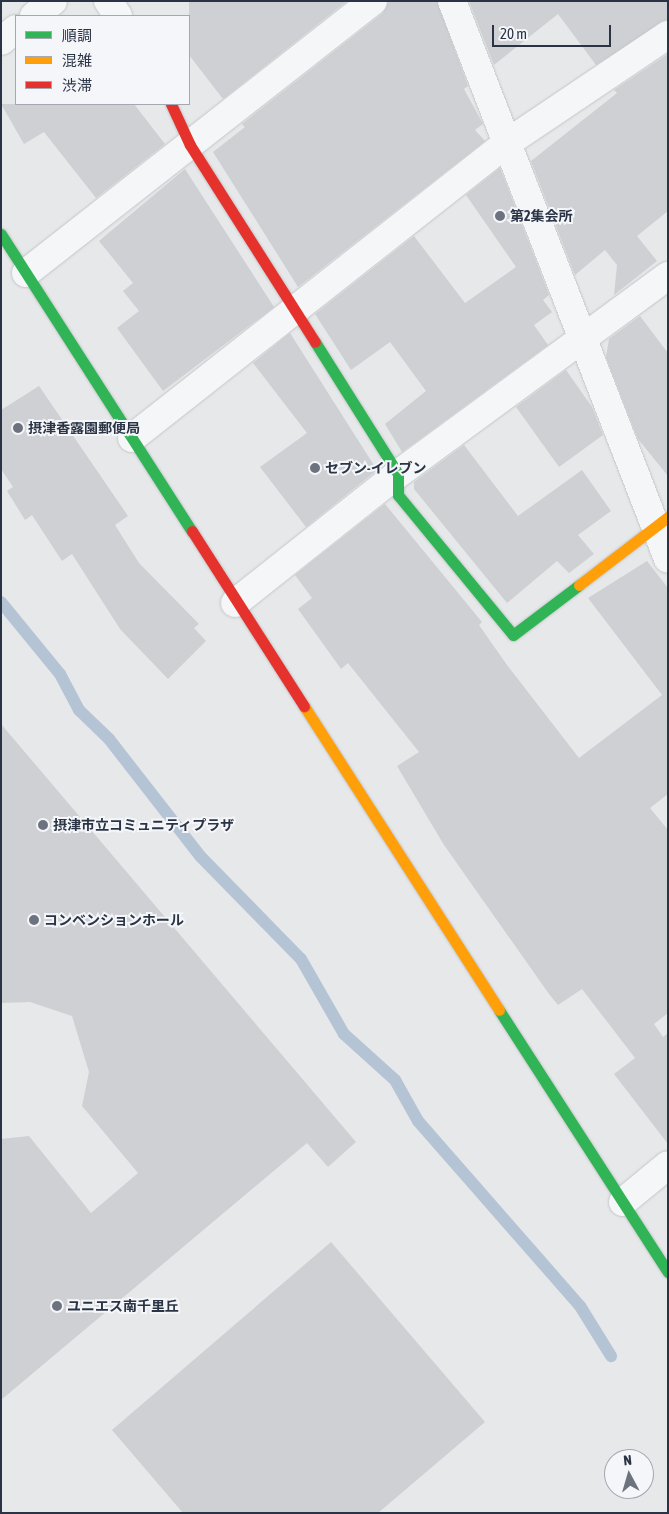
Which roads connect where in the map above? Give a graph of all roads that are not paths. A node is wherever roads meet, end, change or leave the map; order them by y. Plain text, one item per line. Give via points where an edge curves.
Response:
1 (53, 1) edge
2 (108, 1) edge
3 (373, 1) edge
4 (452, 1) edge
5 (35, 15) edge
6 (117, 15) edge
7 (15, 31) edge
8 (668, 35) edge
9 (1, 41) edge
10 (171, 105) edge
11 (507, 143) junction
12 (190, 145) junction
13 (1, 234) edge
14 (26, 273) junction
15 (668, 276) edge
16 (293, 311) junction
17 (580, 341) junction
18 (132, 438) junction
19 (398, 474) junction
20 (661, 523) edge
21 (668, 559) edge
22 (235, 603) junction
23 (668, 1165) edge
24 (623, 1202) junction
25 (668, 1272) edge

1 - 5 street
2 - 6 street
3 - 12 street
4 - 11 street
7 - 9 street
8 - 11 street
10 - 12 street
11 - 16 street
11 - 17 street
12 - 14 street
12 - 16 street
13 - 14 street
14 - 18 street
15 - 17 street
16 - 18 street
16 - 19 street
17 - 19 street
17 - 20 street
18 - 22 street
19 - 20 street via 398,495 513,635
19 - 22 street
20 - 21 street
22 - 24 street
23 - 24 street
24 - 25 street

